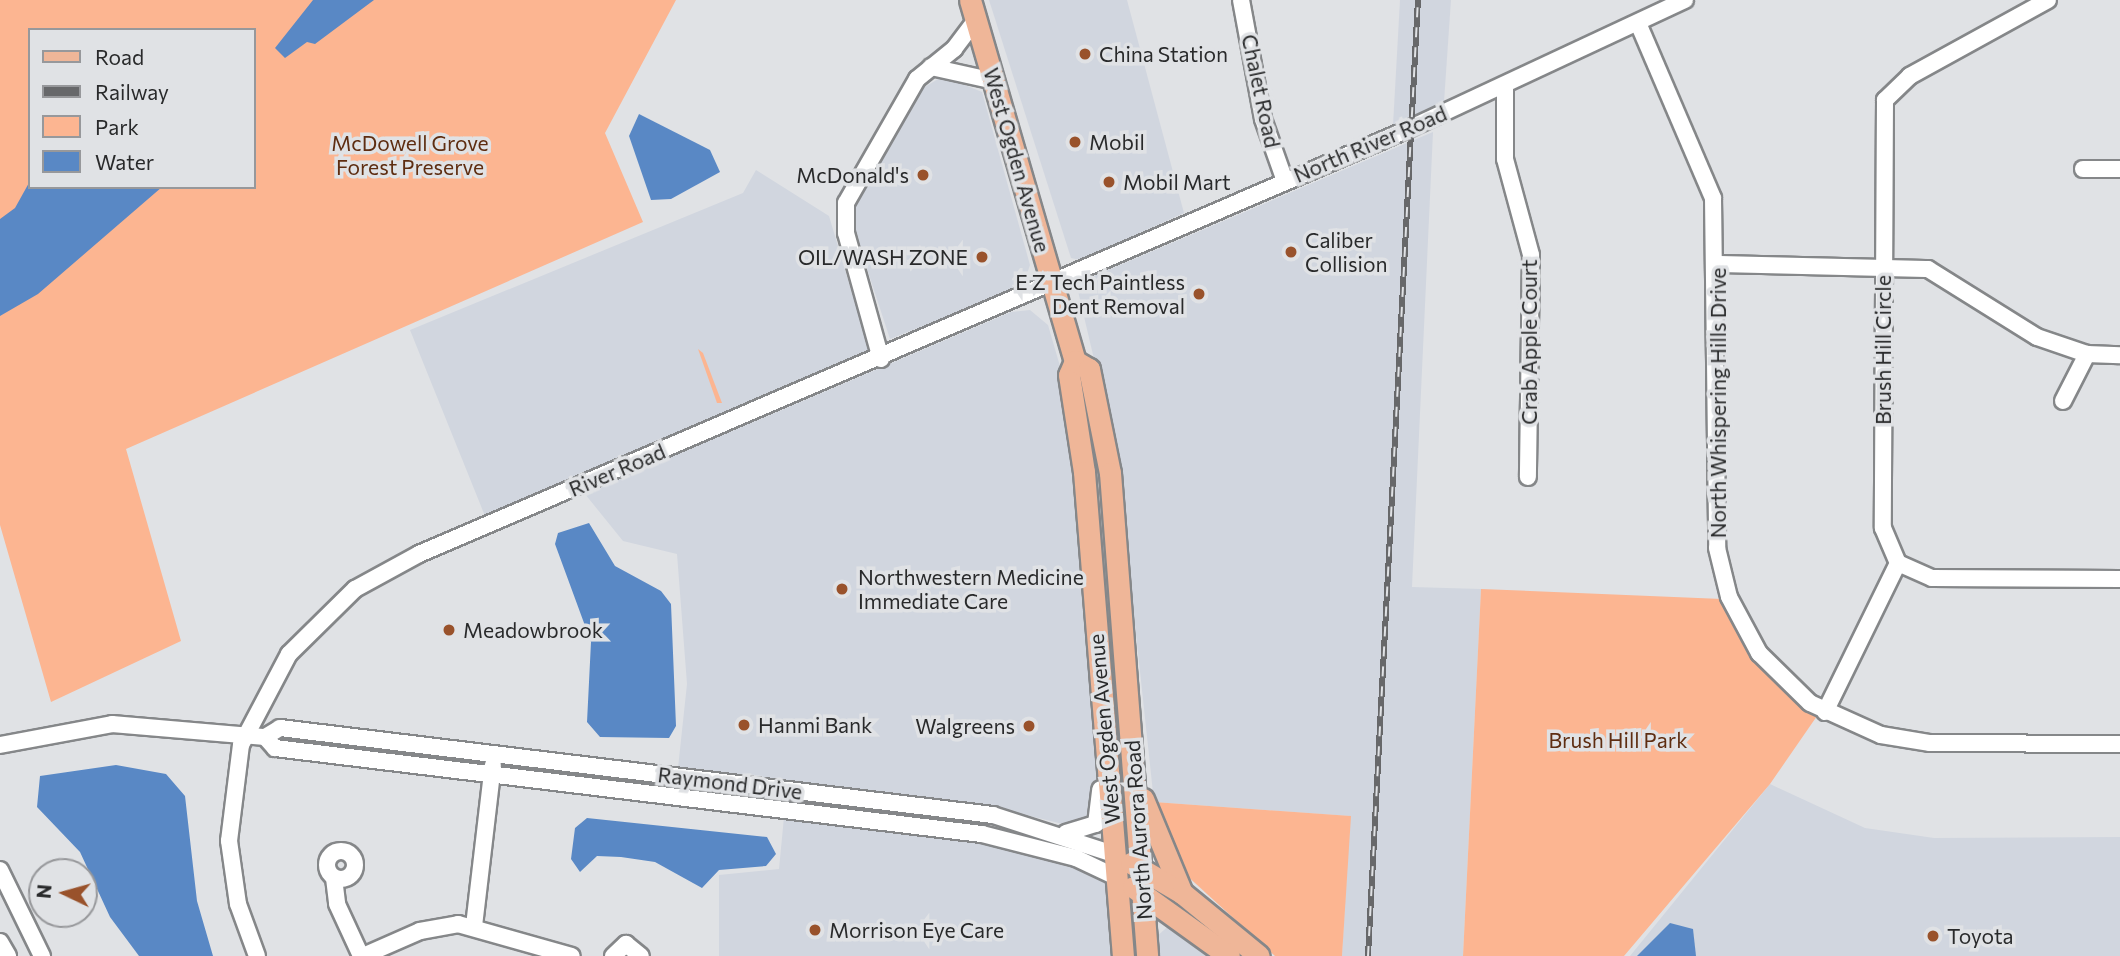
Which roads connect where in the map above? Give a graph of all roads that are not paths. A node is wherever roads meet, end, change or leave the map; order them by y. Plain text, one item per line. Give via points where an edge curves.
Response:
1 (1241, 0) edge
2 (1685, 0) edge
3 (2048, 0) edge
4 (973, 10) edge
5 (1638, 23) junction
6 (931, 67) junction
7 (994, 81) junction
8 (1504, 85) junction
9 (2083, 169) dead end
10 (2120, 169) edge
11 (1285, 181) junction
12 (1718, 264) junction
13 (1883, 265) junction
14 (1052, 283) junction
15 (2087, 354) junction
16 (2120, 355) edge
17 (881, 359) junction
18 (1075, 361) junction
19 (2063, 401) dead end
20 (1528, 477) dead end
21 (1898, 563) junction
22 (2120, 579) edge
23 (1126, 663) joint
24 (1825, 712) junction
25 (244, 734) junction
26 (265, 737) junction
27 (2120, 744) edge
28 (0, 745) edge
29 (494, 754) junction
30 (1107, 760) junction
31 (1133, 769) junction
32 (492, 774) junction
33 (1063, 833) junction
34 (1114, 854) junction
35 (1140, 867) junction
36 (0, 870) edge
37 (1116, 877) junction
38 (334, 878) dead end
39 (1142, 892) junction
40 (1182, 893) junction
41 (474, 926) junction
42 (0, 942) edge
43 (8, 956) edge
44 (42, 956) edge
45 (257, 956) edge
46 (362, 956) edge
47 (572, 956) edge
48 (612, 956) edge
49 (641, 956) edge
50 (1123, 956) edge
51 (1147, 956) edge
52 (1229, 956) edge
53 (1259, 956) edge

1 - 11 street, Chalet Road via 1264,119
2 - 5 street, North River Road
3 - 13 street, Brush Hill Circle via 1878,98
4 - 6 street
4 - 7 main road, West Ogden Avenue
5 - 8 street, North River Road
5 - 12 street, North Whispering Hills Drive via 1707,176
6 - 7 street
6 - 17 street via 904,100 844,212
7 - 14 main road, West Ogden Avenue
8 - 11 street, North River Road
8 - 20 street, Crab Apple Court via 1505,159 1531,255
9 - 10 street
11 - 14 street, North River Road
12 - 13 street
12 - 24 street, North Whispering Hills Drive via 1716,523 1722,571 1759,653
13 - 15 street via 1942,274 2024,330
13 - 21 street, Brush Hill Circle via 1882,520
14 - 17 street, River Road
14 - 18 main road, West Ogden Avenue
15 - 16 street
15 - 19 street
17 - 25 street, River Road via 375,576 306,633
18 - 23 main road, West Ogden Avenue via 1089,369 1105,440
18 - 30 main road, West Ogden Avenue via 1069,375 1082,446
21 - 22 street via 1939,578
21 - 24 street
23 - 31 main road, North Aurora Road
24 - 27 street, North Whispering Hills Drive via 1913,742
25 - 26 street, Raymond Drive
25 - 28 street, Raymond Drive via 129,723
25 - 45 street via 229,841 238,905
26 - 29 street, Raymond Drive via 280,728
26 - 32 street, Raymond Drive via 275,748
29 - 32 street
29 - 33 street, Raymond Drive via 971,812
30 - 33 street via 1096,824
30 - 34 main road, West Ogden Avenue
31 - 35 main road, North Aurora Road
31 - 40 main road, West Ogden Avenue
32 - 37 street, Raymond Drive via 982,834 1076,858
32 - 41 street
33 - 34 street, Raymond Drive
34 - 35 main road, Raymond Drive
34 - 37 main road, West Ogden Avenue
35 - 39 main road, North Aurora Road
35 - 40 main road, Raymond Drive
36 - 44 street
37 - 39 main road
37 - 50 main road, North Aurora Road
38 - 46 street via 337,904
39 - 51 main road, North Aurora Road
39 - 52 main road
40 - 53 main road, West Ogden Avenue
41 - 46 street via 435,927
41 - 47 street
42 - 43 street
48 - 49 street via 626,944

